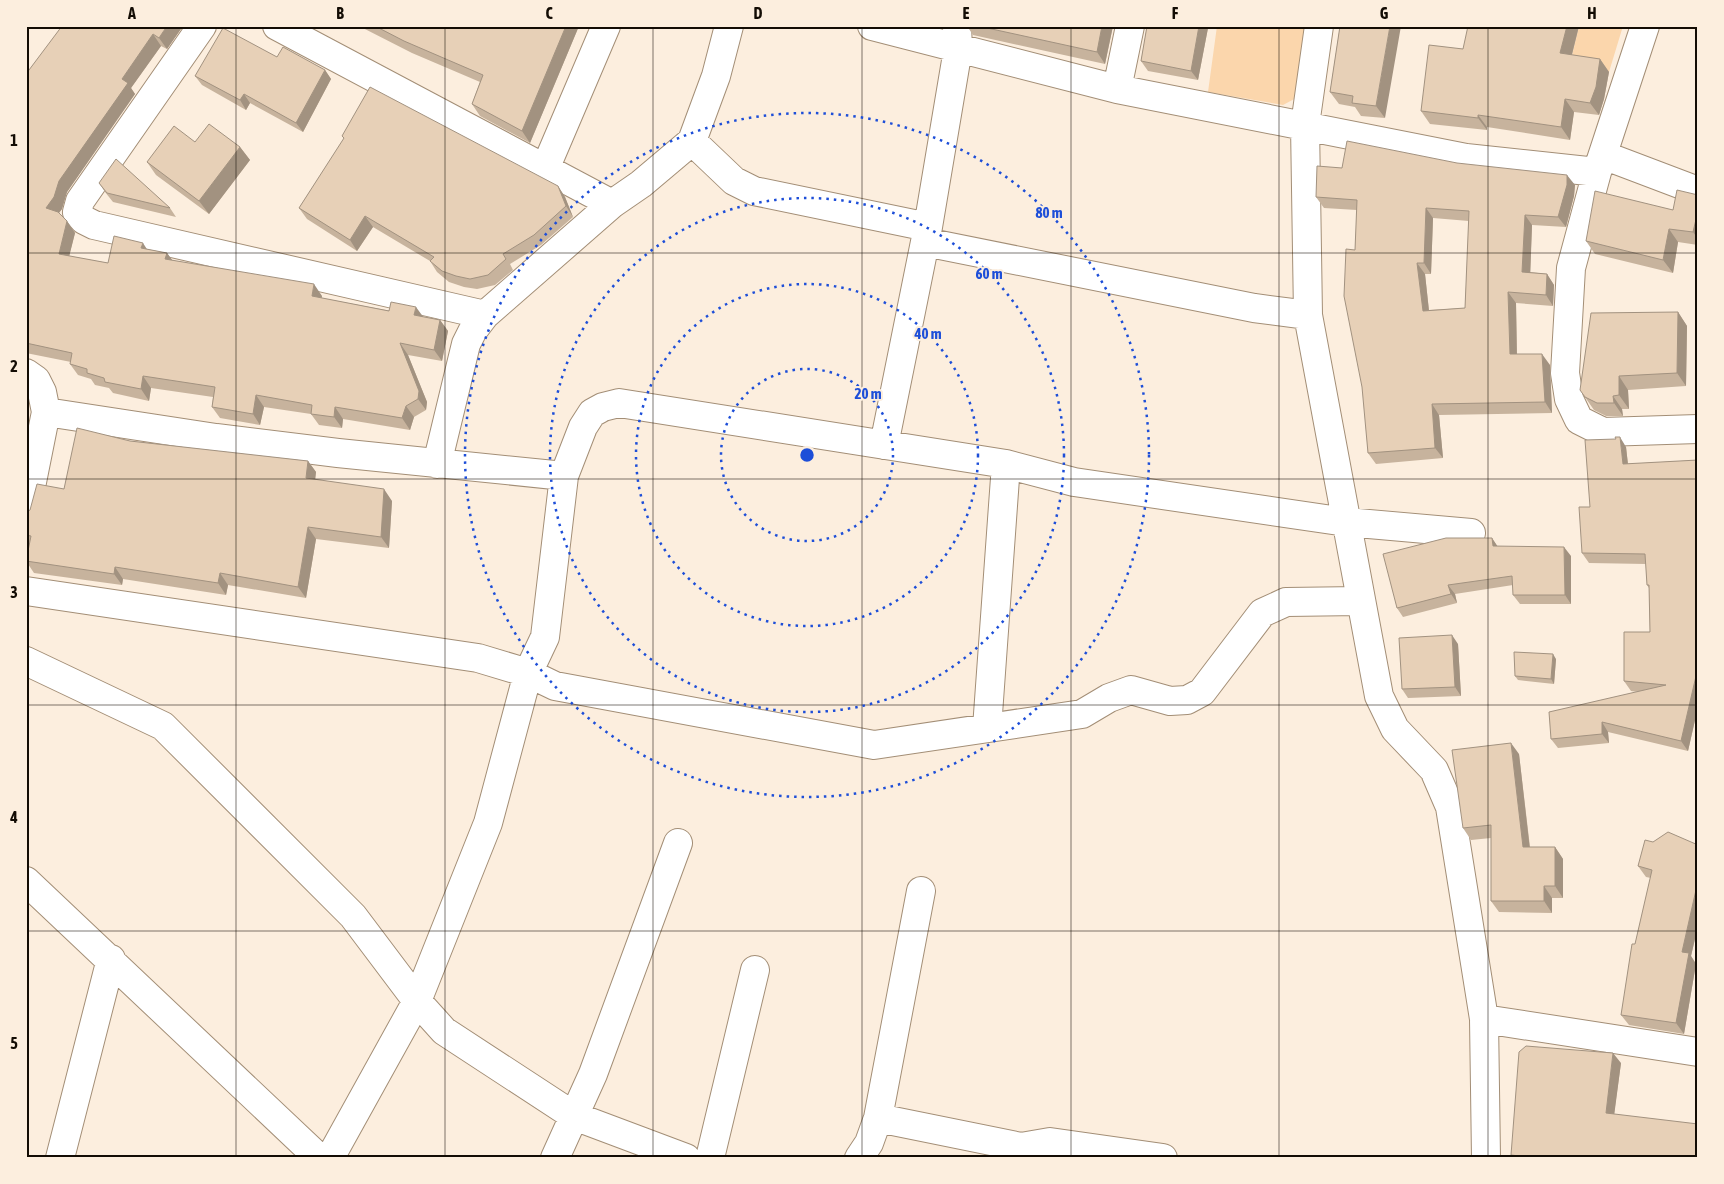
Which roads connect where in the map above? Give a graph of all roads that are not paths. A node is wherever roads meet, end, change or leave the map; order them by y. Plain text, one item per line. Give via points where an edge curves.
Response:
1 (202, 26) edge
2 (278, 26) edge
3 (606, 26) edge
4 (729, 26) edge
5 (872, 26) edge
6 (1130, 26) edge
7 (1320, 26) edge
8 (1645, 26) edge
9 (958, 38) edge
10 (1117, 89) junction
11 (1305, 125) junction
12 (692, 141) junction
13 (1600, 164) junction
14 (545, 169) junction
15 (1698, 191) edge
16 (612, 204) junction
17 (926, 234) junction
18 (485, 315) junction
19 (1308, 315) junction
20 (26, 373) edge
21 (46, 412) junction
22 (1698, 429) edge
23 (884, 445) junction
24 (438, 464) junction
25 (1006, 464) junction
26 (564, 476) junction
27 (26, 512) edge
28 (1346, 522) junction
29 (1471, 533) dead end
30 (26, 591) edge
31 (1360, 601) junction
32 (26, 661) edge
33 (528, 673) junction
34 (988, 728) junction
35 (678, 843) dead end
36 (26, 881) edge
37 (921, 891) dead end
38 (111, 959) junction
39 (755, 970) dead end
40 (417, 1001) junction
41 (1484, 1019) junction
42 (1698, 1052) edge
43 (574, 1116) junction
44 (878, 1118) junction
45 (60, 1158) edge
46 (320, 1158) edge
47 (330, 1158) edge
48 (555, 1158) edge
49 (686, 1158) edge
50 (710, 1158) edge
51 (859, 1158) edge
52 (1163, 1158) edge
53 (1486, 1158) edge

1 - 18 street via 80,201 77,212 84,220 94,225
2 - 14 street
3 - 14 street
4 - 12 street via 716,76
5 - 9 street
6 - 10 street
7 - 11 street
8 - 13 street
9 - 10 street
9 - 17 street
10 - 11 street
11 - 13 street via 1466,158
11 - 19 street
12 - 16 street
12 - 17 street via 734,181 754,191
13 - 15 street
13 - 22 street via 1571,268 1565,373 1569,399 1579,420 1603,432
14 - 16 street
16 - 18 street
17 - 19 street via 1254,308
17 - 23 street
18 - 24 street via 466,344
19 - 28 street
20 - 21 street via 36,380
21 - 24 street via 216,438
21 - 27 street
23 - 25 street
23 - 26 street via 619,403 603,406 592,413 583,427
24 - 26 street
25 - 28 street via 1074,482
25 - 34 street
26 - 33 street via 545,637
28 - 29 street
28 - 31 street
30 - 33 street via 478,658
31 - 34 street via 1286,602 1262,613 1202,692 1187,700 1170,701 1131,690 1108,698 1082,714
31 - 41 street via 1378,696 1395,729 1434,770 1450,808
32 - 40 street via 163,726 353,916
33 - 34 street via 555,686 874,745
33 - 40 street via 488,823
35 - 43 street via 593,1074
36 - 38 street
37 - 44 street
38 - 45 street
38 - 46 street
39 - 50 street
40 - 43 street via 444,1031
40 - 47 street
41 - 42 street
41 - 53 street
43 - 48 street
43 - 49 street
44 - 51 street via 869,1143
44 - 52 street via 1021,1147 1050,1142

